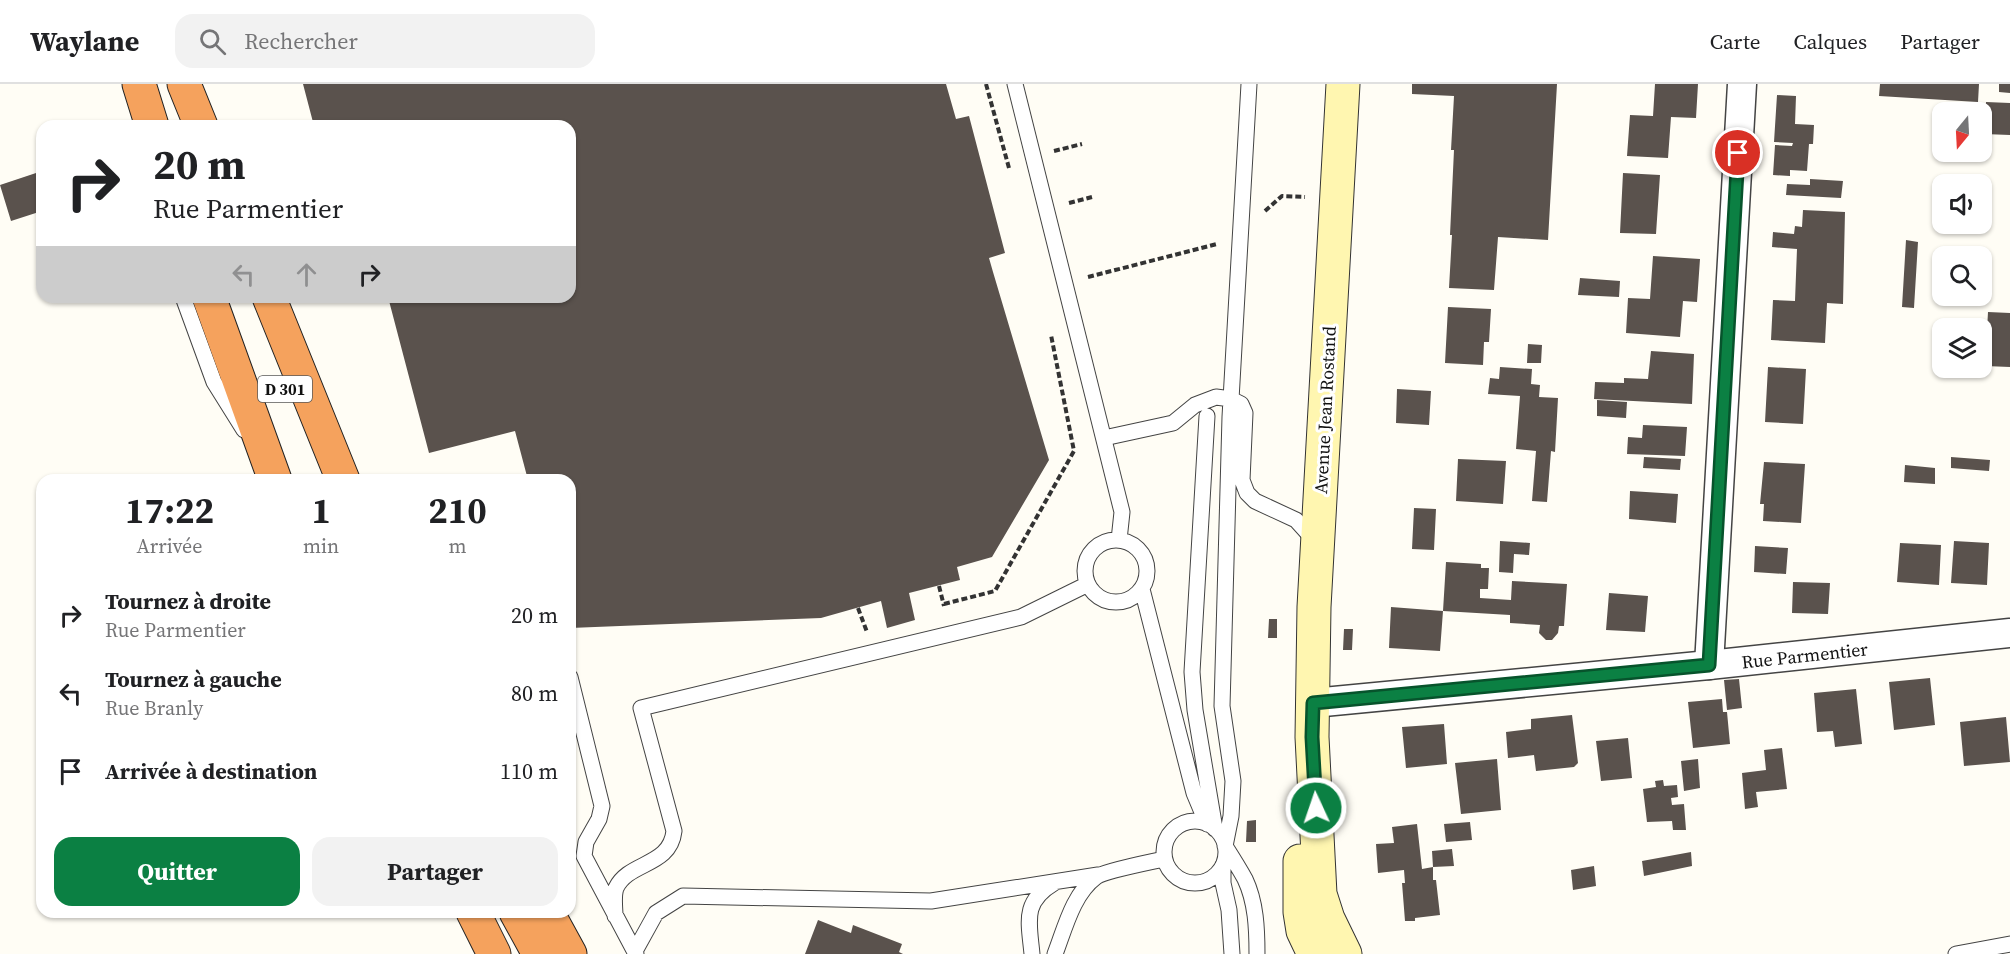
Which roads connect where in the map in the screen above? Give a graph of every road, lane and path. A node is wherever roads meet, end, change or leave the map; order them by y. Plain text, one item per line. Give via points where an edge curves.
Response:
1 (139, 84) edge
2 (183, 84) edge
3 (986, 84) edge
4 (1015, 84) edge
5 (1249, 84) edge
6 (1343, 84) edge
7 (1742, 84) edge
8 (151, 120) edge
9 (193, 120) edge
10 (198, 120) edge
11 (1009, 169) dead end
12 (1338, 199) junction
13 (1240, 233) junction
14 (1064, 283) junction
15 (185, 303) edge
16 (211, 303) edge
17 (253, 303) edge
18 (271, 303) edge
19 (1050, 329) dead end
20 (1231, 399) junction
21 (1207, 416) dead end
22 (1104, 438) junction
23 (271, 474) edge
24 (273, 474) edge
25 (318, 474) edge
26 (342, 474) edge
27 (1119, 540) junction
28 (1317, 544) junction
29 (1088, 584) junction
30 (1142, 588) junction
31 (944, 604) dead end
32 (2010, 633) edge
33 (1709, 665) junction
34 (576, 701) edge
35 (1313, 703) junction
36 (1312, 737) junction
37 (1211, 826) junction
38 (1225, 846) junction
39 (1164, 859) junction
40 (1223, 865) junction
41 (1098, 875) junction
42 (1057, 882) junction
43 (615, 916) junction
44 (476, 918) edge
45 (519, 918) edge
46 (550, 918) edge
47 (2010, 944) edge
48 (1309, 946) edge
49 (636, 952) edge
50 (494, 954) edge
51 (539, 954) edge
52 (570, 954) edge
53 (1032, 954) edge
54 (1055, 954) edge
55 (1232, 954) edge
56 (1257, 954) edge
57 (1345, 954) edge
58 (1956, 954) edge

1 - 8 highway
2 - 9 highway
2 - 10 highway
3 - 11 path
4 - 14 lane
5 - 13 lane
6 - 12 street, Avenue Jean Rostand
7 - 33 street
12 - 13 path via 1282,196
12 - 28 street, Avenue Jean Rostand
13 - 14 path via 1230,241
13 - 20 lane
14 - 22 lane
15 - 23 lane via 214,382
16 - 24 highway, D 301
17 - 25 highway, D 301
18 - 26 highway
19 - 31 path via 1074,451 995,591
20 - 22 lane via 1216,397 1195,405 1173,423
20 - 28 lane via 1241,404 1245,413 1242,480 1247,493 1255,501 1296,520
20 - 38 lane via 1222,706 1233,782
21 - 37 lane via 1192,672
22 - 27 lane via 1122,512
27 - 29 lane via 1108,541 1091,553 1086,563
27 - 30 lane via 1142,554 1147,572
28 - 35 street, Avenue Jean Rostand
29 - 30 lane via 1098,596 1114,602 1124,601
29 - 43 lane via 1022,617 640,708 674,831 673,842 666,853 623,878 615,890
30 - 37 lane via 1194,793
32 - 33 street, Rue Parmentier
33 - 35 street, Rue Parmentier
34 - 43 lane via 602,806 584,856
35 - 36 street, Avenue Jean Rostand
36 - 48 street, Avenue Jean Rostand via 1299,873 1300,912
36 - 57 street, Avenue Jean Rostand via 1320,894
37 - 38 lane
37 - 39 lane via 1188,822 1171,832
38 - 40 lane
38 - 56 lane via 1249,890 1257,923
39 - 40 lane via 1174,876 1191,884 1210,879
39 - 41 lane
40 - 55 lane
41 - 42 lane
41 - 54 lane via 1080,894
42 - 49 lane via 931,900 683,896 656,913
42 - 53 lane via 1031,906
43 - 49 lane
44 - 50 highway
45 - 51 highway
46 - 52 highway
47 - 58 lane

